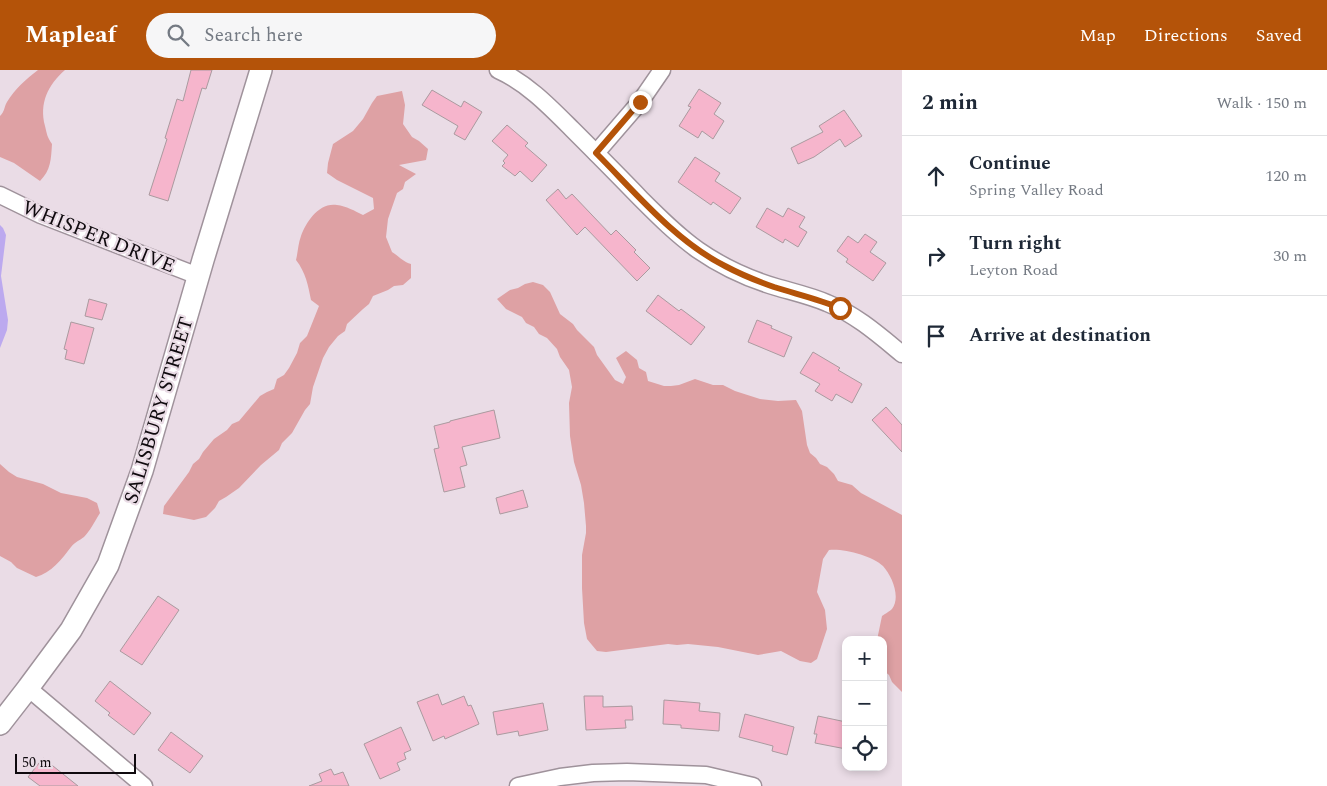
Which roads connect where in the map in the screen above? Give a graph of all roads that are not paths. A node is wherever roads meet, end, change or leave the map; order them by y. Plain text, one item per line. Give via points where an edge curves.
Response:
1 (261, 70) edge
2 (498, 70) edge
3 (662, 70) edge
4 (596, 153) junction
5 (0, 195) edge
6 (198, 276) junction
7 (902, 354) edge
8 (28, 688) junction
9 (0, 724) edge
10 (144, 786) edge
11 (518, 786) edge
12 (753, 786) edge

1 - 6 main road, SALISBURY STREET
2 - 4 street via 532,92
3 - 4 street via 640,102
4 - 7 street via 669,227 696,249 758,281 840,308
5 - 6 street, WHISPER DRIVE via 41,215
6 - 8 main road, SALISBURY STREET via 142,471 108,565 71,630
8 - 9 main road, SALISBURY STREET
8 - 10 street
11 - 12 street via 560,777 627,772 706,775

